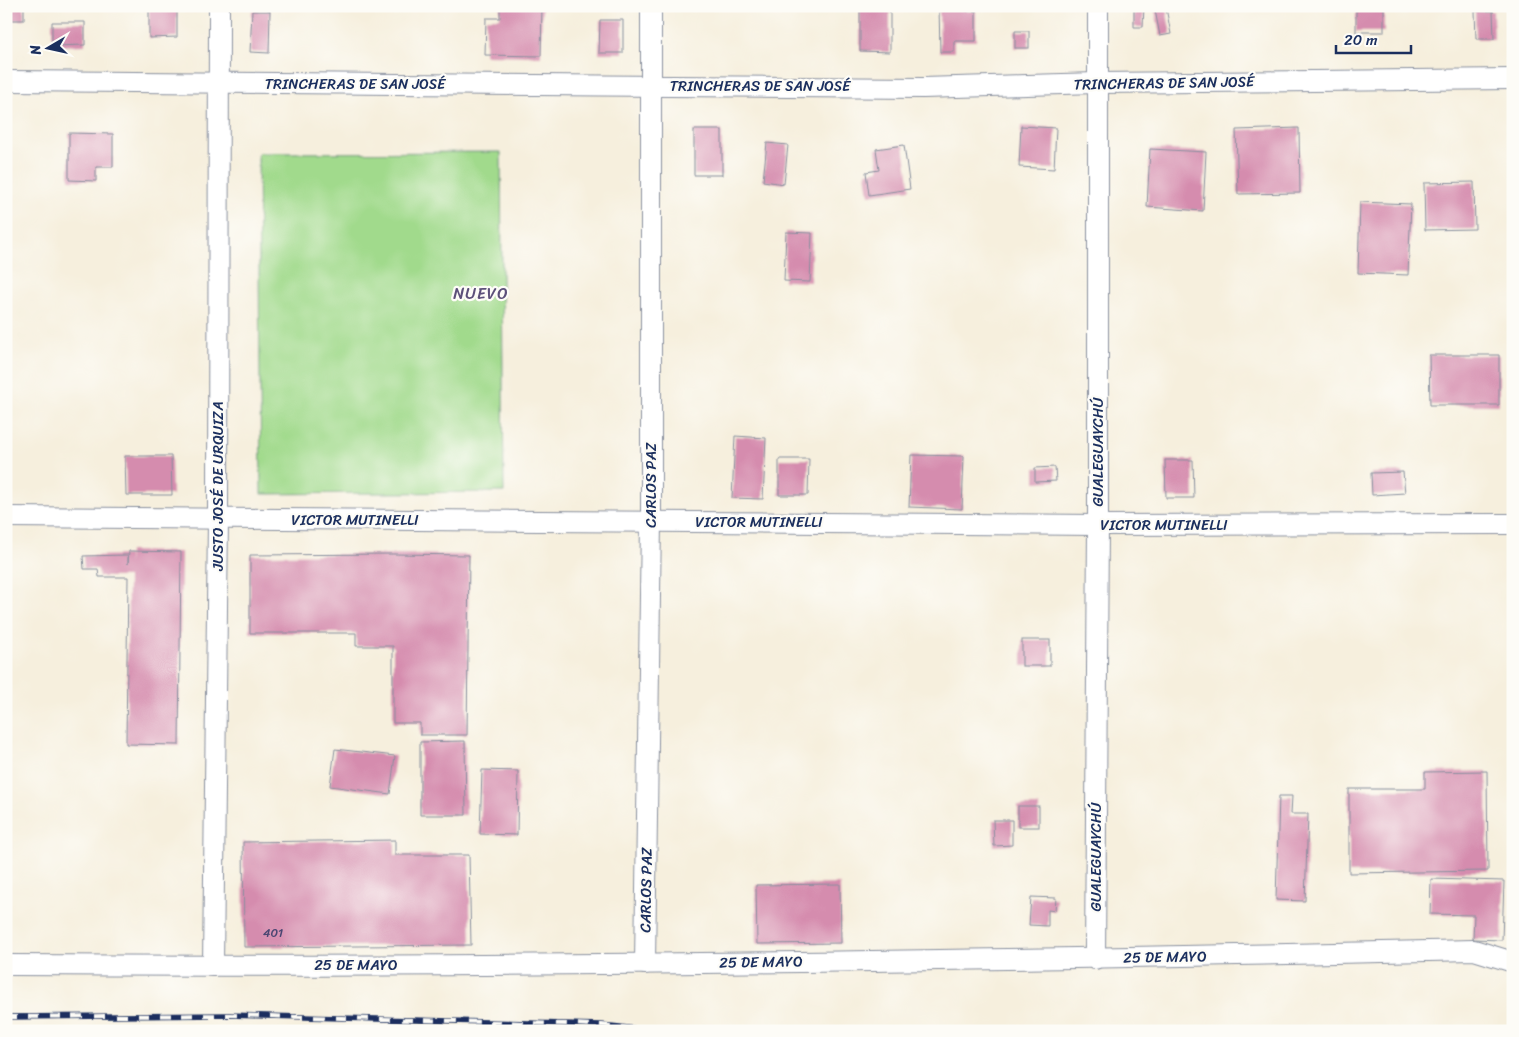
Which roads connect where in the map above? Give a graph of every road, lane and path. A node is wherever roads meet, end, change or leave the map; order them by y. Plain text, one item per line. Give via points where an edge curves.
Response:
1 (219, 6) edge
2 (651, 6) edge
3 (1098, 6) edge
4 (1513, 79) edge
5 (6, 81) edge
6 (1097, 83) junction
7 (218, 84) junction
8 (651, 86) junction
9 (6, 517) edge
10 (218, 519) junction
11 (651, 521) junction
12 (1513, 524) edge
13 (1098, 525) junction
14 (1095, 959) junction
15 (1513, 962) edge
16 (646, 964) junction
17 (6, 965) edge
18 (213, 966) junction

1 - 7 street, JUSTO JOSÉ DE URQUIZA
2 - 8 street, CARLOS PAZ
3 - 6 street, GUALEGUAYCHÚ
4 - 6 street, TRINCHERAS DE SAN JOSÉ
5 - 7 street, TRINCHERAS DE SAN JOSÉ
6 - 8 street, TRINCHERAS DE SAN JOSÉ via 923,88
6 - 13 street, GUALEGUAYCHÚ
7 - 8 street, TRINCHERAS DE SAN JOSÉ
7 - 10 street, JUSTO JOSÉ DE URQUIZA
8 - 11 street, CARLOS PAZ
9 - 10 street, VICTOR MUTINELLI
10 - 11 street, VICTOR MUTINELLI
10 - 18 street, JUSTO JOSÉ DE URQUIZA
11 - 13 street, VICTOR MUTINELLI
11 - 16 street, CARLOS PAZ
12 - 13 street, VICTOR MUTINELLI
13 - 14 street, GUALEGUAYCHÚ
14 - 15 street, 25 DE MAYO via 1474,950
14 - 16 street, 25 DE MAYO
16 - 18 street, 25 DE MAYO
17 - 18 street, 25 DE MAYO

